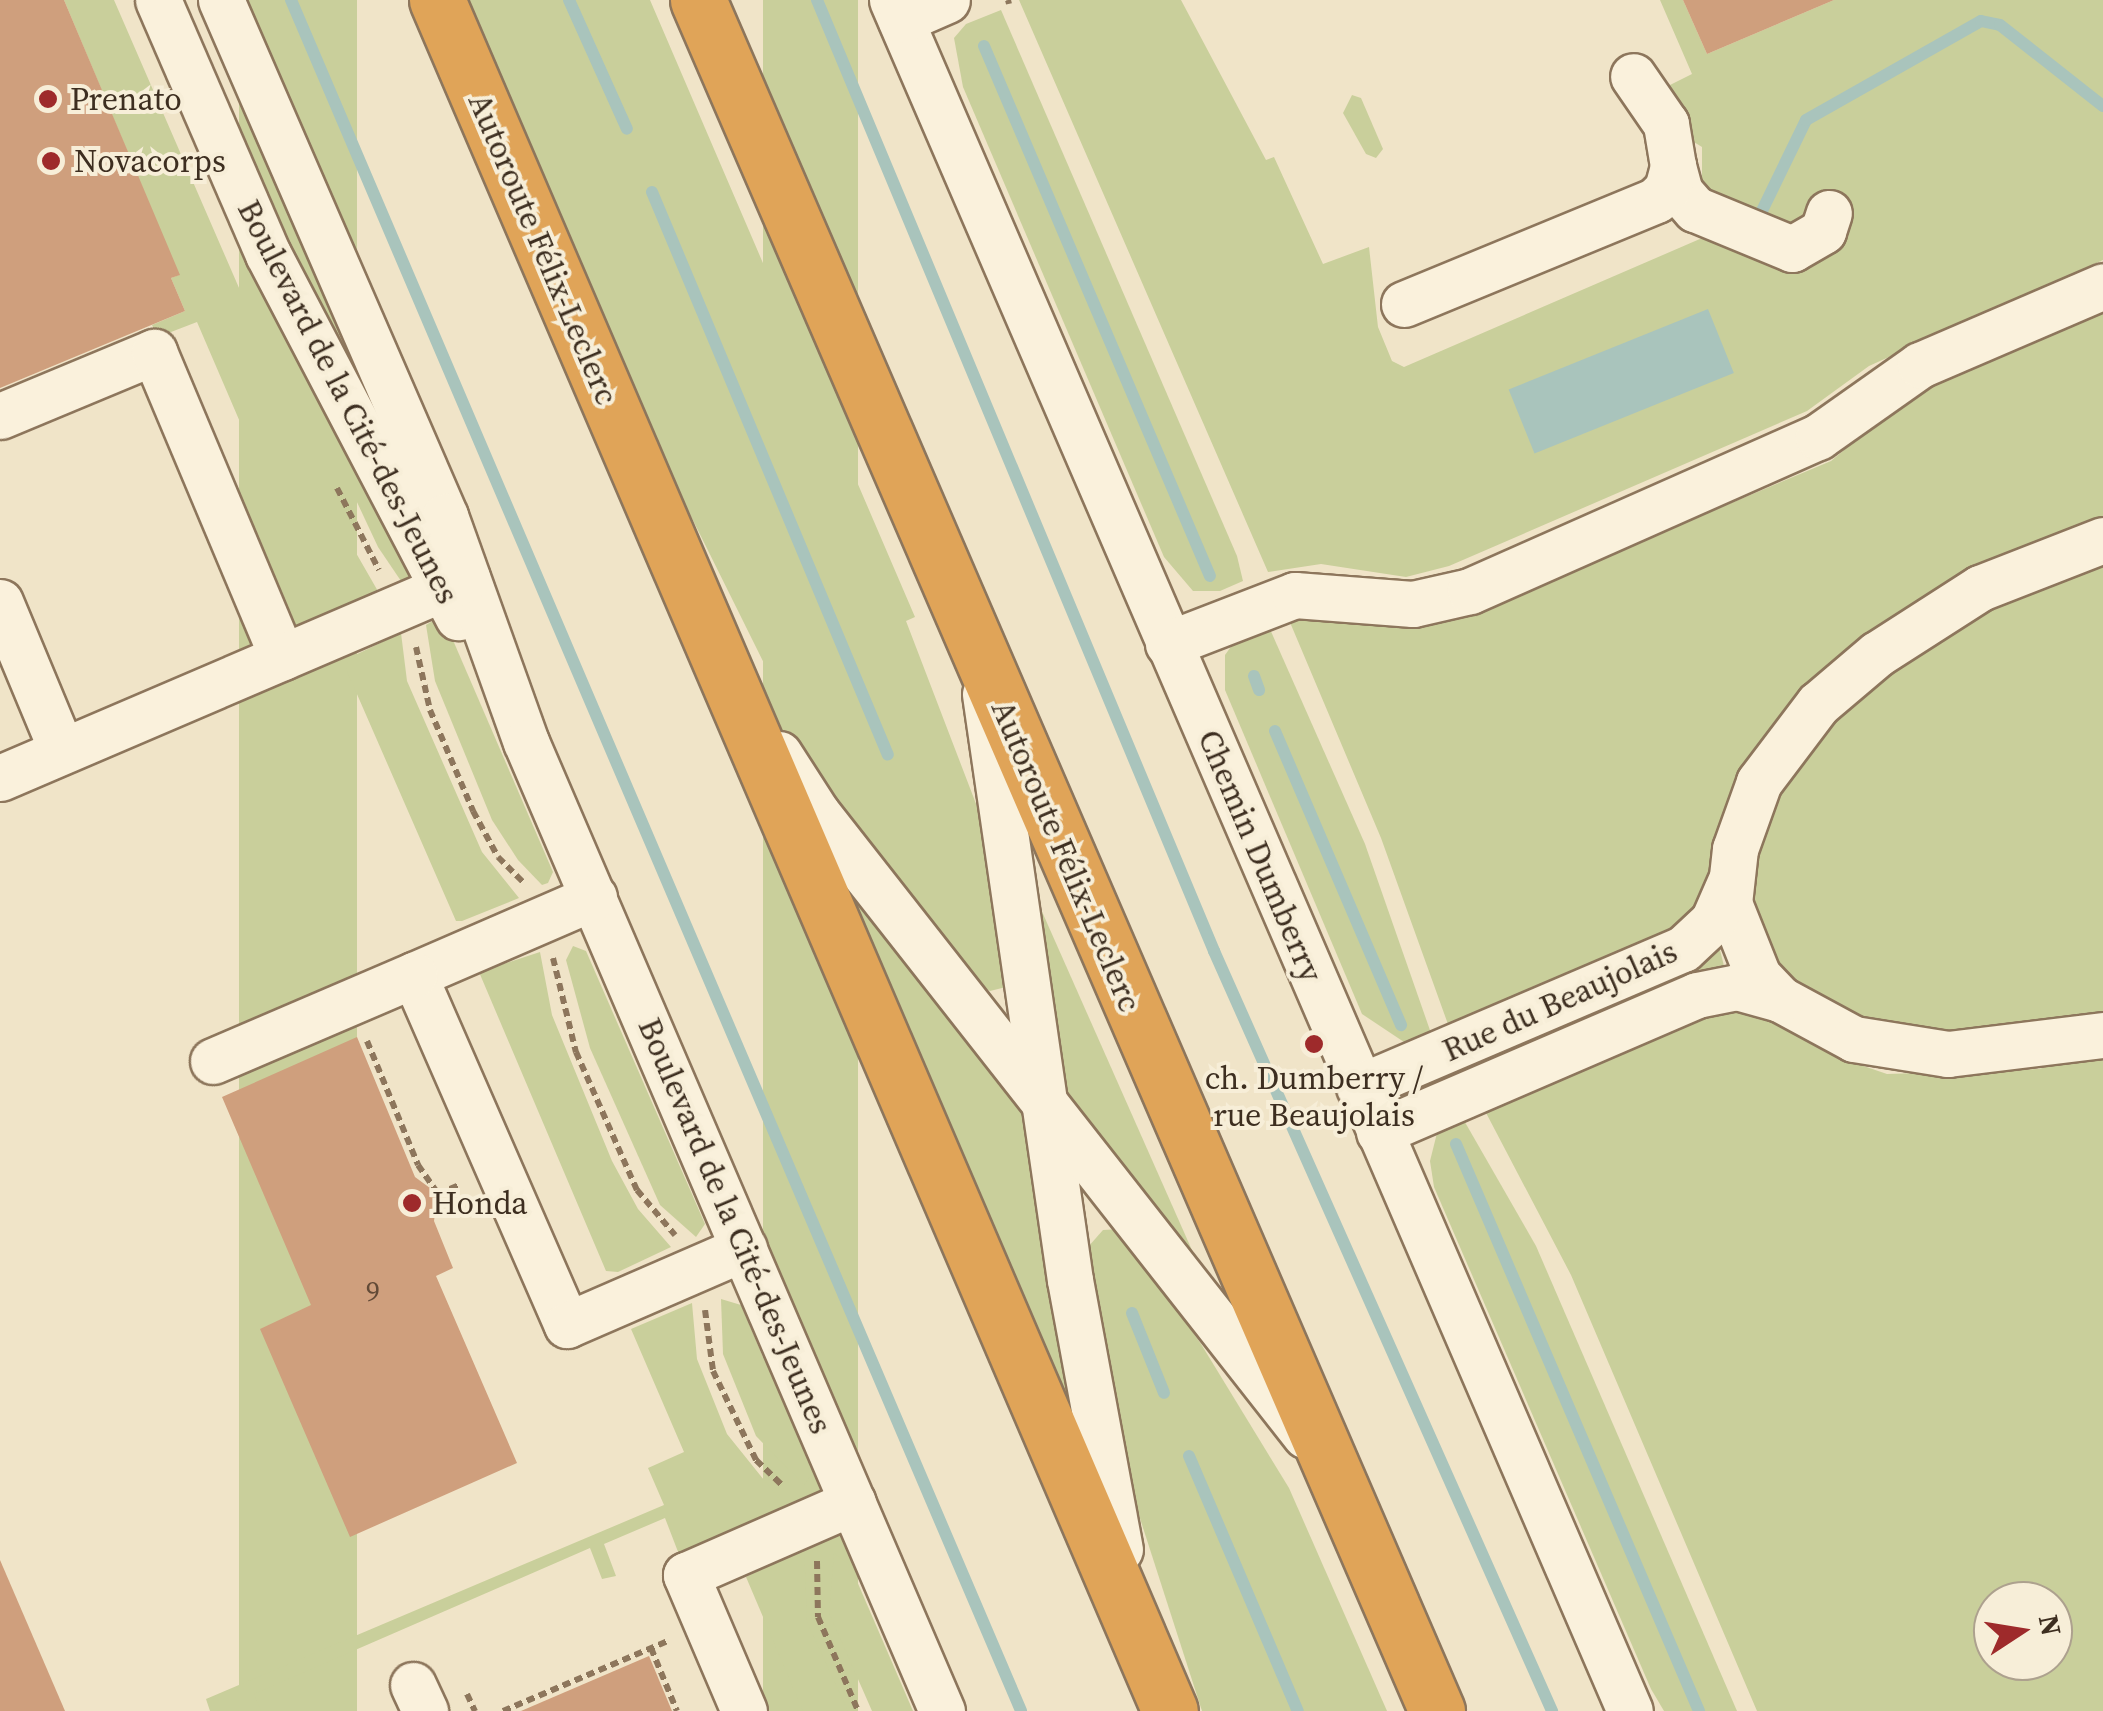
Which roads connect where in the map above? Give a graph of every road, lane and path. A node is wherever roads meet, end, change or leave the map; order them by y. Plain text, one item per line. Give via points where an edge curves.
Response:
1 (158, 0) edge
2 (221, 0) edge
3 (436, 0) edge
4 (698, 0) edge
5 (948, 0) edge
6 (896, 10) edge
7 (1632, 76) dead end
8 (1674, 166) junction
9 (1829, 213) dead end
10 (2103, 286) edge
11 (1404, 304) dead end
12 (0, 416) edge
13 (2103, 540) edge
14 (454, 583) junction
15 (0, 602) edge
16 (415, 636) dead end
17 (1168, 644) junction
18 (978, 652) junction
19 (282, 657) junction
20 (720, 662) junction
21 (62, 751) junction
22 (0, 778) edge
23 (1730, 882) junction
24 (530, 890) dead end
25 (594, 897) junction
26 (552, 948) dead end
27 (414, 975) junction
28 (1780, 999) junction
29 (362, 1028) dead end
30 (2103, 1034) edge
31 (214, 1062) dead end
32 (1360, 1087) junction
33 (1045, 1103) junction
34 (1379, 1132) junction
35 (438, 1194) dead end
36 (684, 1244) dead end
37 (744, 1248) junction
38 (704, 1300) dead end
39 (1328, 1464) junction
40 (796, 1496) dead end
41 (853, 1502) junction
42 (817, 1554) dead end
43 (677, 1637) dead end
44 (651, 1648) junction
45 (1145, 1655) junction
46 (503, 1711) edge
47 (677, 1711) edge
48 (744, 1711) edge
49 (858, 1711) edge
50 (942, 1711) edge
51 (1170, 1711) edge
52 (1436, 1711) edge
53 (1630, 1711) edge

1 - 14 street, Boulevard de la Cité-des-Jeunes via 268,254
2 - 14 street, Boulevard de la Cité-des-Jeunes
3 - 20 highway, Autoroute Félix-Leclerc
4 - 18 highway, Autoroute Félix-Leclerc
5 - 6 street
6 - 17 street, Chemin Dumberry
7 - 8 street via 1666,124
8 - 9 street via 1680,192 1695,209 1792,249 1823,231
8 - 11 street via 1667,190 1656,200
10 - 17 street via 1920,365 1818,437 1470,591 1413,604 1295,595
12 - 19 street via 154,352
13 - 23 street, Rue du Beaujolais via 1980,588 1876,654 1818,704 1759,782
14 - 19 street
14 - 25 street, Boulevard de la Cité-des-Jeunes
15 - 21 street
16 - 24 path, Boulevard de la Cité-des-Jeunes via 424,692 473,812 498,857
17 - 32 street, Chemin Dumberry
18 - 33 street
18 - 39 highway, Autoroute Félix-Leclerc
19 - 21 street
20 - 33 street via 818,813
20 - 45 highway, Autoroute Félix-Leclerc
21 - 22 street
23 - 28 street, Rue du Beaujolais via 1740,944
23 - 32 street, Rue du Beaujolais via 1714,921 1683,950
25 - 27 street
25 - 37 street, Boulevard de la Cité-des-Jeunes
26 - 36 path, Boulevard de la Cité-des-Jeunes via 567,1028 636,1190
27 - 31 street
27 - 37 street via 567,1326
28 - 30 street, Rue du Beaujolais via 1854,1040 1912,1052 2005,1050
28 - 34 street, Rue du Beaujolais via 1737,987 1708,992
29 - 35 path via 418,1165
32 - 34 street, Chemin Dumberry
33 - 39 street
33 - 45 street via 1099,1465
34 - 53 street, Chemin Dumberry
37 - 41 street, Boulevard de la Cité-des-Jeunes
38 - 40 path, Boulevard de la Cité-des-Jeunes via 713,1371 756,1460
39 - 52 highway, Autoroute Félix-Leclerc
41 - 48 street via 686,1576
41 - 50 street, Boulevard de la Cité-des-Jeunes
42 - 49 path via 818,1617
43 - 44 path
44 - 46 path
44 - 47 path
45 - 51 highway, Autoroute Félix-Leclerc

